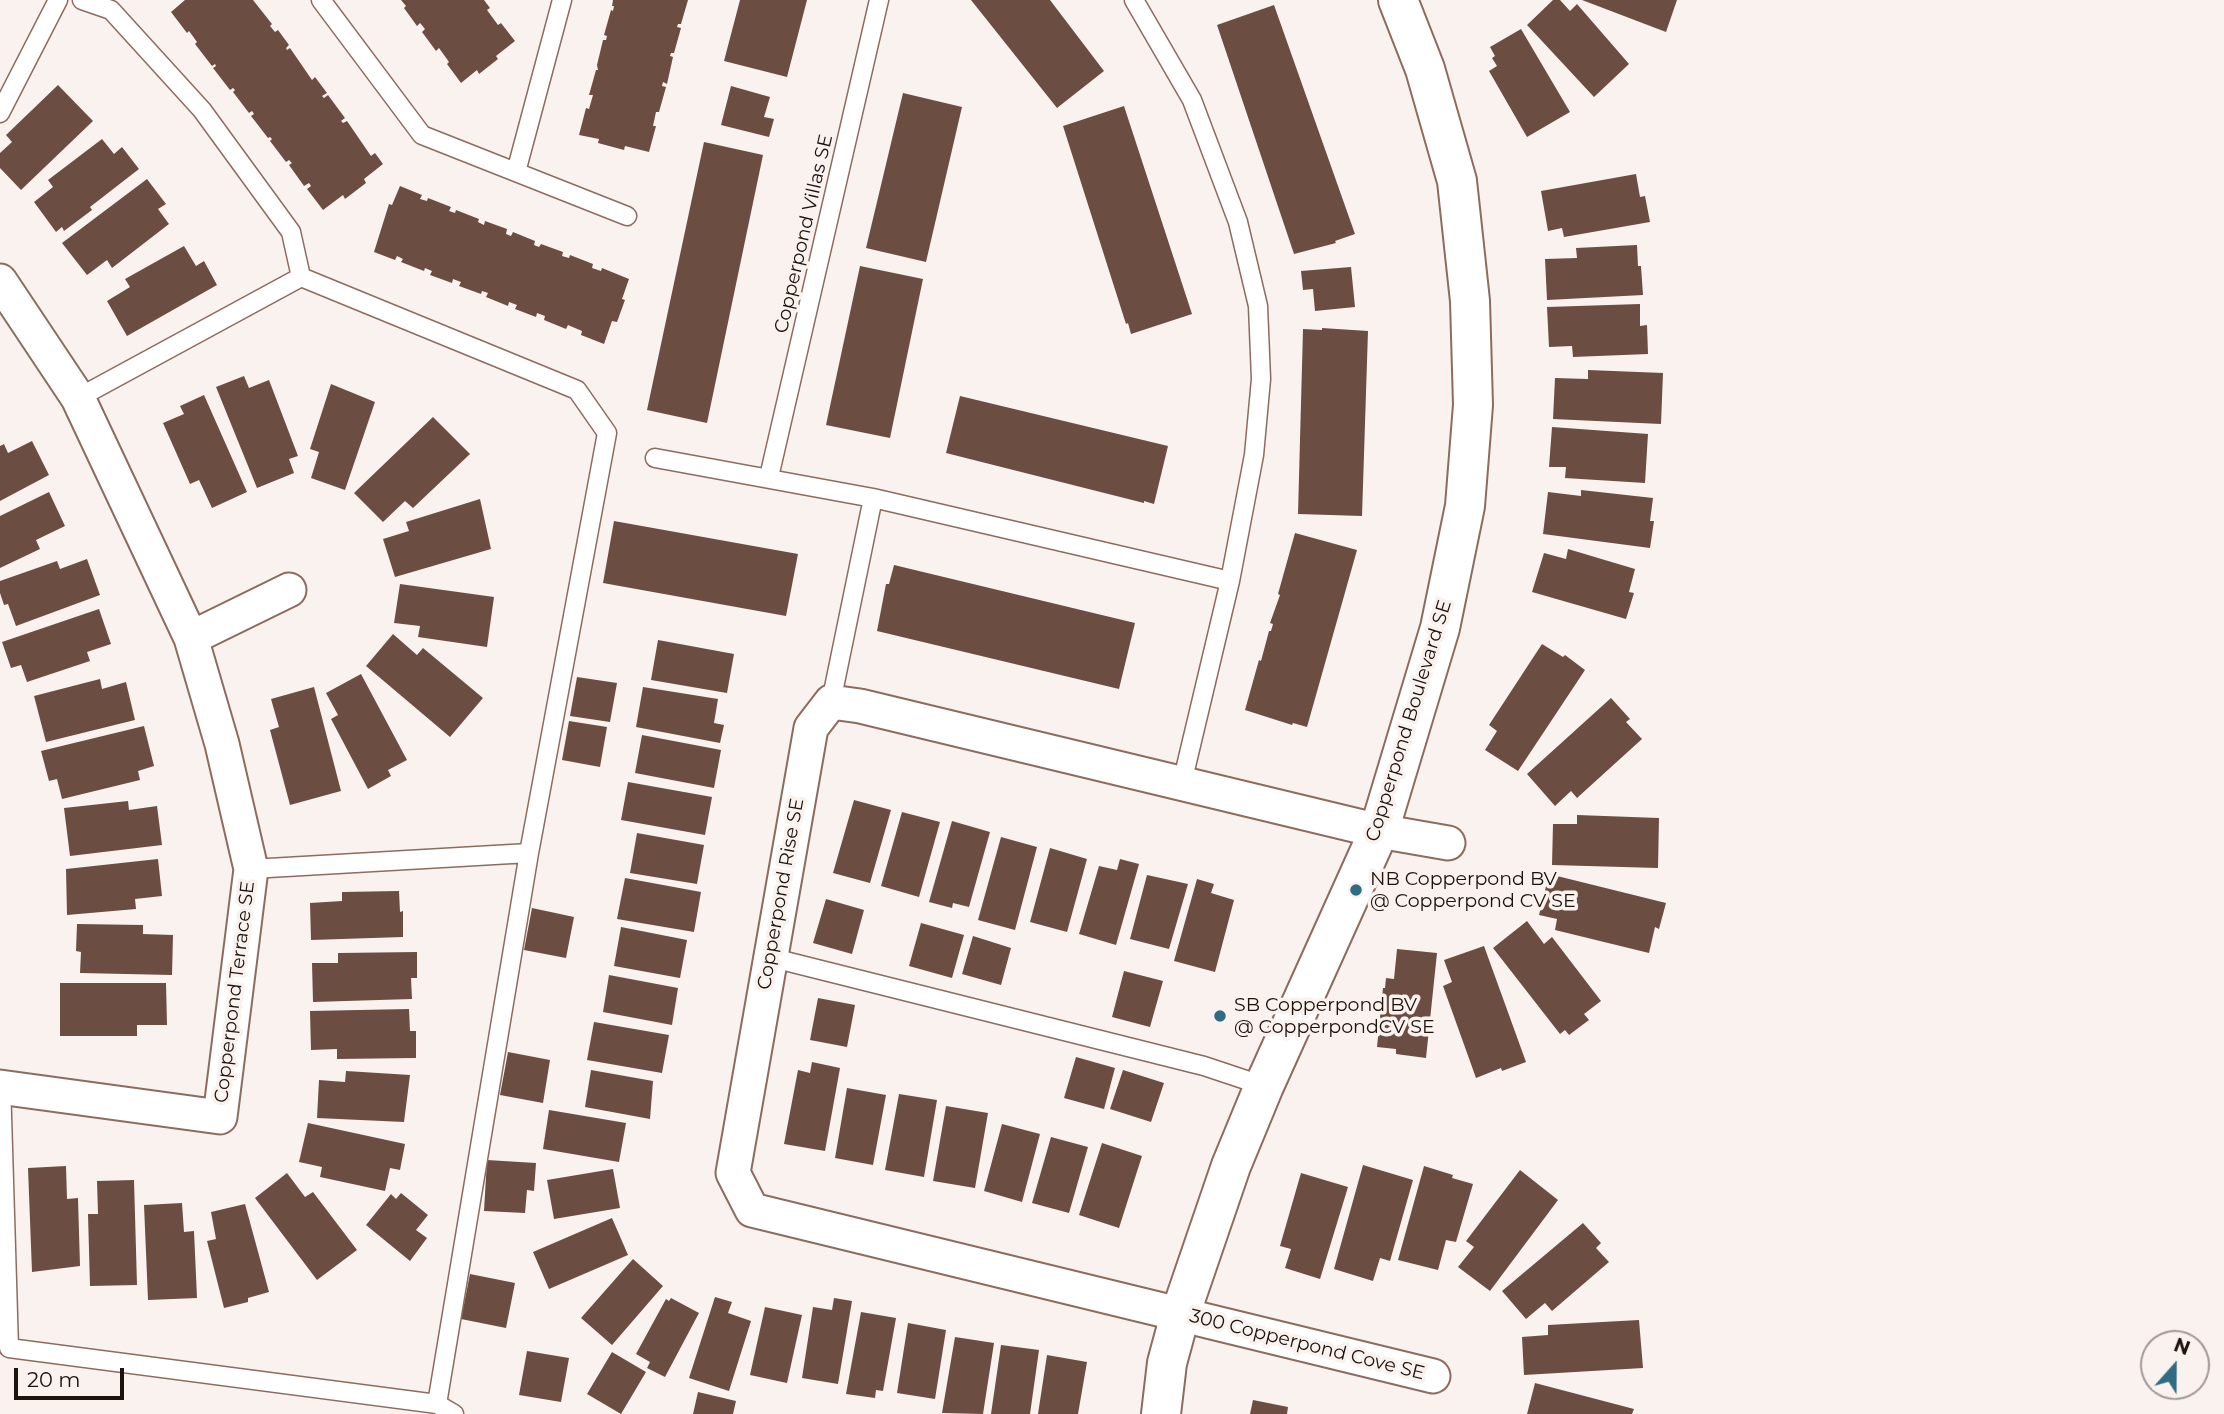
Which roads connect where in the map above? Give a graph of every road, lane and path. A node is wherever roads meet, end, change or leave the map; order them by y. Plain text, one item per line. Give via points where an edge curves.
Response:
1 (58, 0) edge
2 (82, 0) edge
3 (321, 0) edge
4 (562, 0) edge
5 (879, 0) edge
6 (1134, 0) edge
7 (1398, 0) edge
8 (0, 113) edge
9 (516, 172) junction
10 (627, 216) dead end
11 (301, 277) junction
12 (0, 281) edge
13 (78, 398) junction
14 (655, 458) dead end
15 (769, 477) junction
16 (873, 498) junction
17 (1230, 581) junction
18 (289, 590) dead end
19 (191, 638) junction
20 (831, 702) junction
21 (1182, 783) junction
22 (1379, 831) junction
23 (1448, 844) dead end
24 (529, 853) junction
25 (251, 869) junction
26 (769, 957) junction
27 (1, 1083) edge
28 (1264, 1086) junction
29 (1180, 1315) junction
30 (1433, 1376) dead end
31 (437, 1404) junction
32 (454, 1414) edge
33 (1161, 1414) edge

1 - 8 lane
2 - 11 lane via 111,10 202,110 291,232
3 - 9 lane via 422,135
4 - 9 lane
5 - 15 lane, Copperpond Villas SE
6 - 17 lane via 1192,100 1238,222 1258,306 1261,379 1254,455
7 - 22 street, Copperpond Boulevard SE via 1425,69 1457,181 1470,301 1473,405 1465,506 1440,628
9 - 10 lane
11 - 13 lane
11 - 24 lane via 577,390 607,433
12 - 13 street, Copperpond Terrace SE
13 - 19 street, Copperpond Terrace SE
14 - 15 lane
15 - 16 lane
16 - 17 lane
16 - 20 lane
17 - 21 lane
18 - 19 street
19 - 25 street, Copperpond Terrace SE
20 - 21 street
20 - 26 street, Copperpond Rise SE via 811,728
21 - 22 street
22 - 23 street
22 - 28 street, Copperpond Boulevard SE
24 - 25 lane
24 - 31 lane
25 - 27 street, Copperpond Terrace SE via 220,1117
26 - 28 lane via 1205,1066
26 - 29 street, Copperpond Rise SE via 733,1173 752,1210
27 - 31 lane via 9,1348
28 - 29 street, Copperpond Boulevard SE
29 - 30 street, 300 Copperpond Cove SE
29 - 33 street, Copperpond Boulevard SE via 1167,1363
31 - 32 lane

